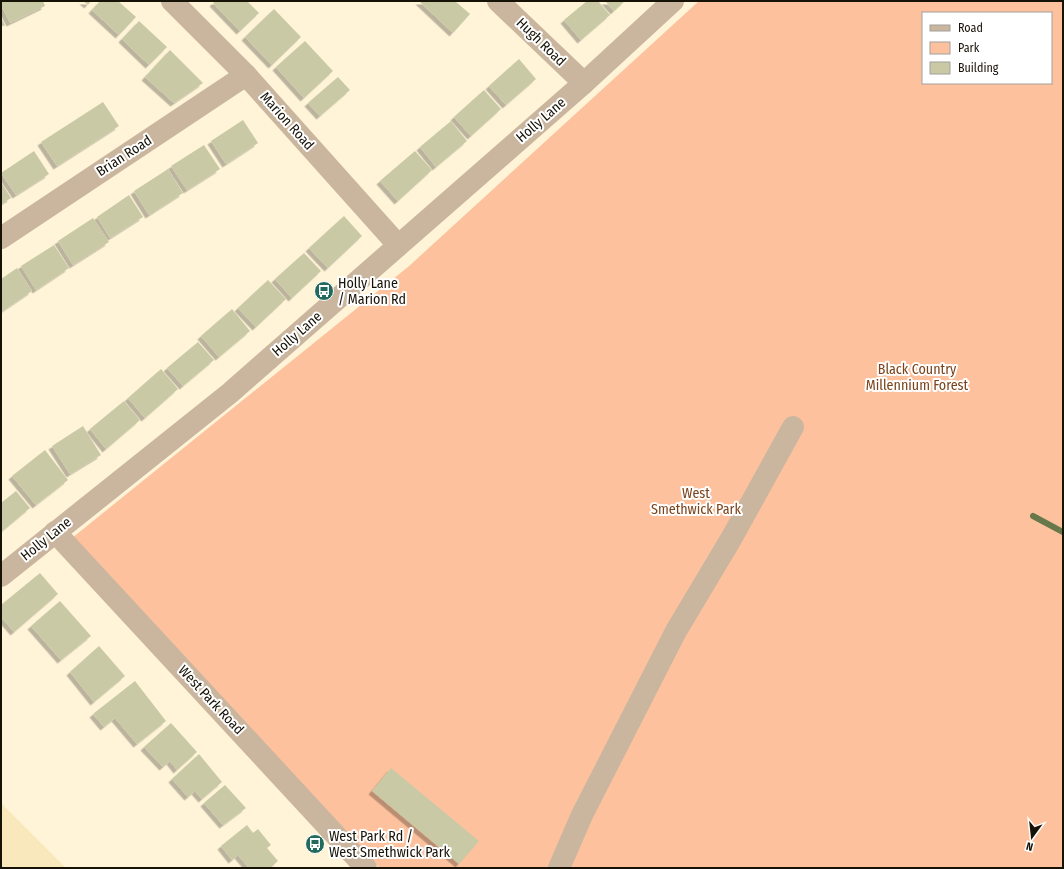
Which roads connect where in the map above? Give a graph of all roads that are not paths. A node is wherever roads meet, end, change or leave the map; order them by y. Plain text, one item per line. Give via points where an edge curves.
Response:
1 (172, 1) edge
2 (498, 1) edge
3 (673, 1) edge
4 (246, 75) junction
5 (584, 83) junction
6 (1, 238) edge
7 (398, 245) junction
8 (793, 427) dead end
9 (55, 532) junction
10 (1, 576) edge
11 (366, 868) edge
12 (559, 868) edge

1 - 4 street, Marion Road
2 - 5 street, Hugh Road
3 - 5 street, Holly Lane
4 - 6 street, Brian Road
4 - 7 street, Marion Road
5 - 7 street, Holly Lane
7 - 9 street, Holly Lane via 230,393
8 - 12 street via 676,631 582,816
9 - 10 street, Holly Lane
9 - 11 street, West Park Road

